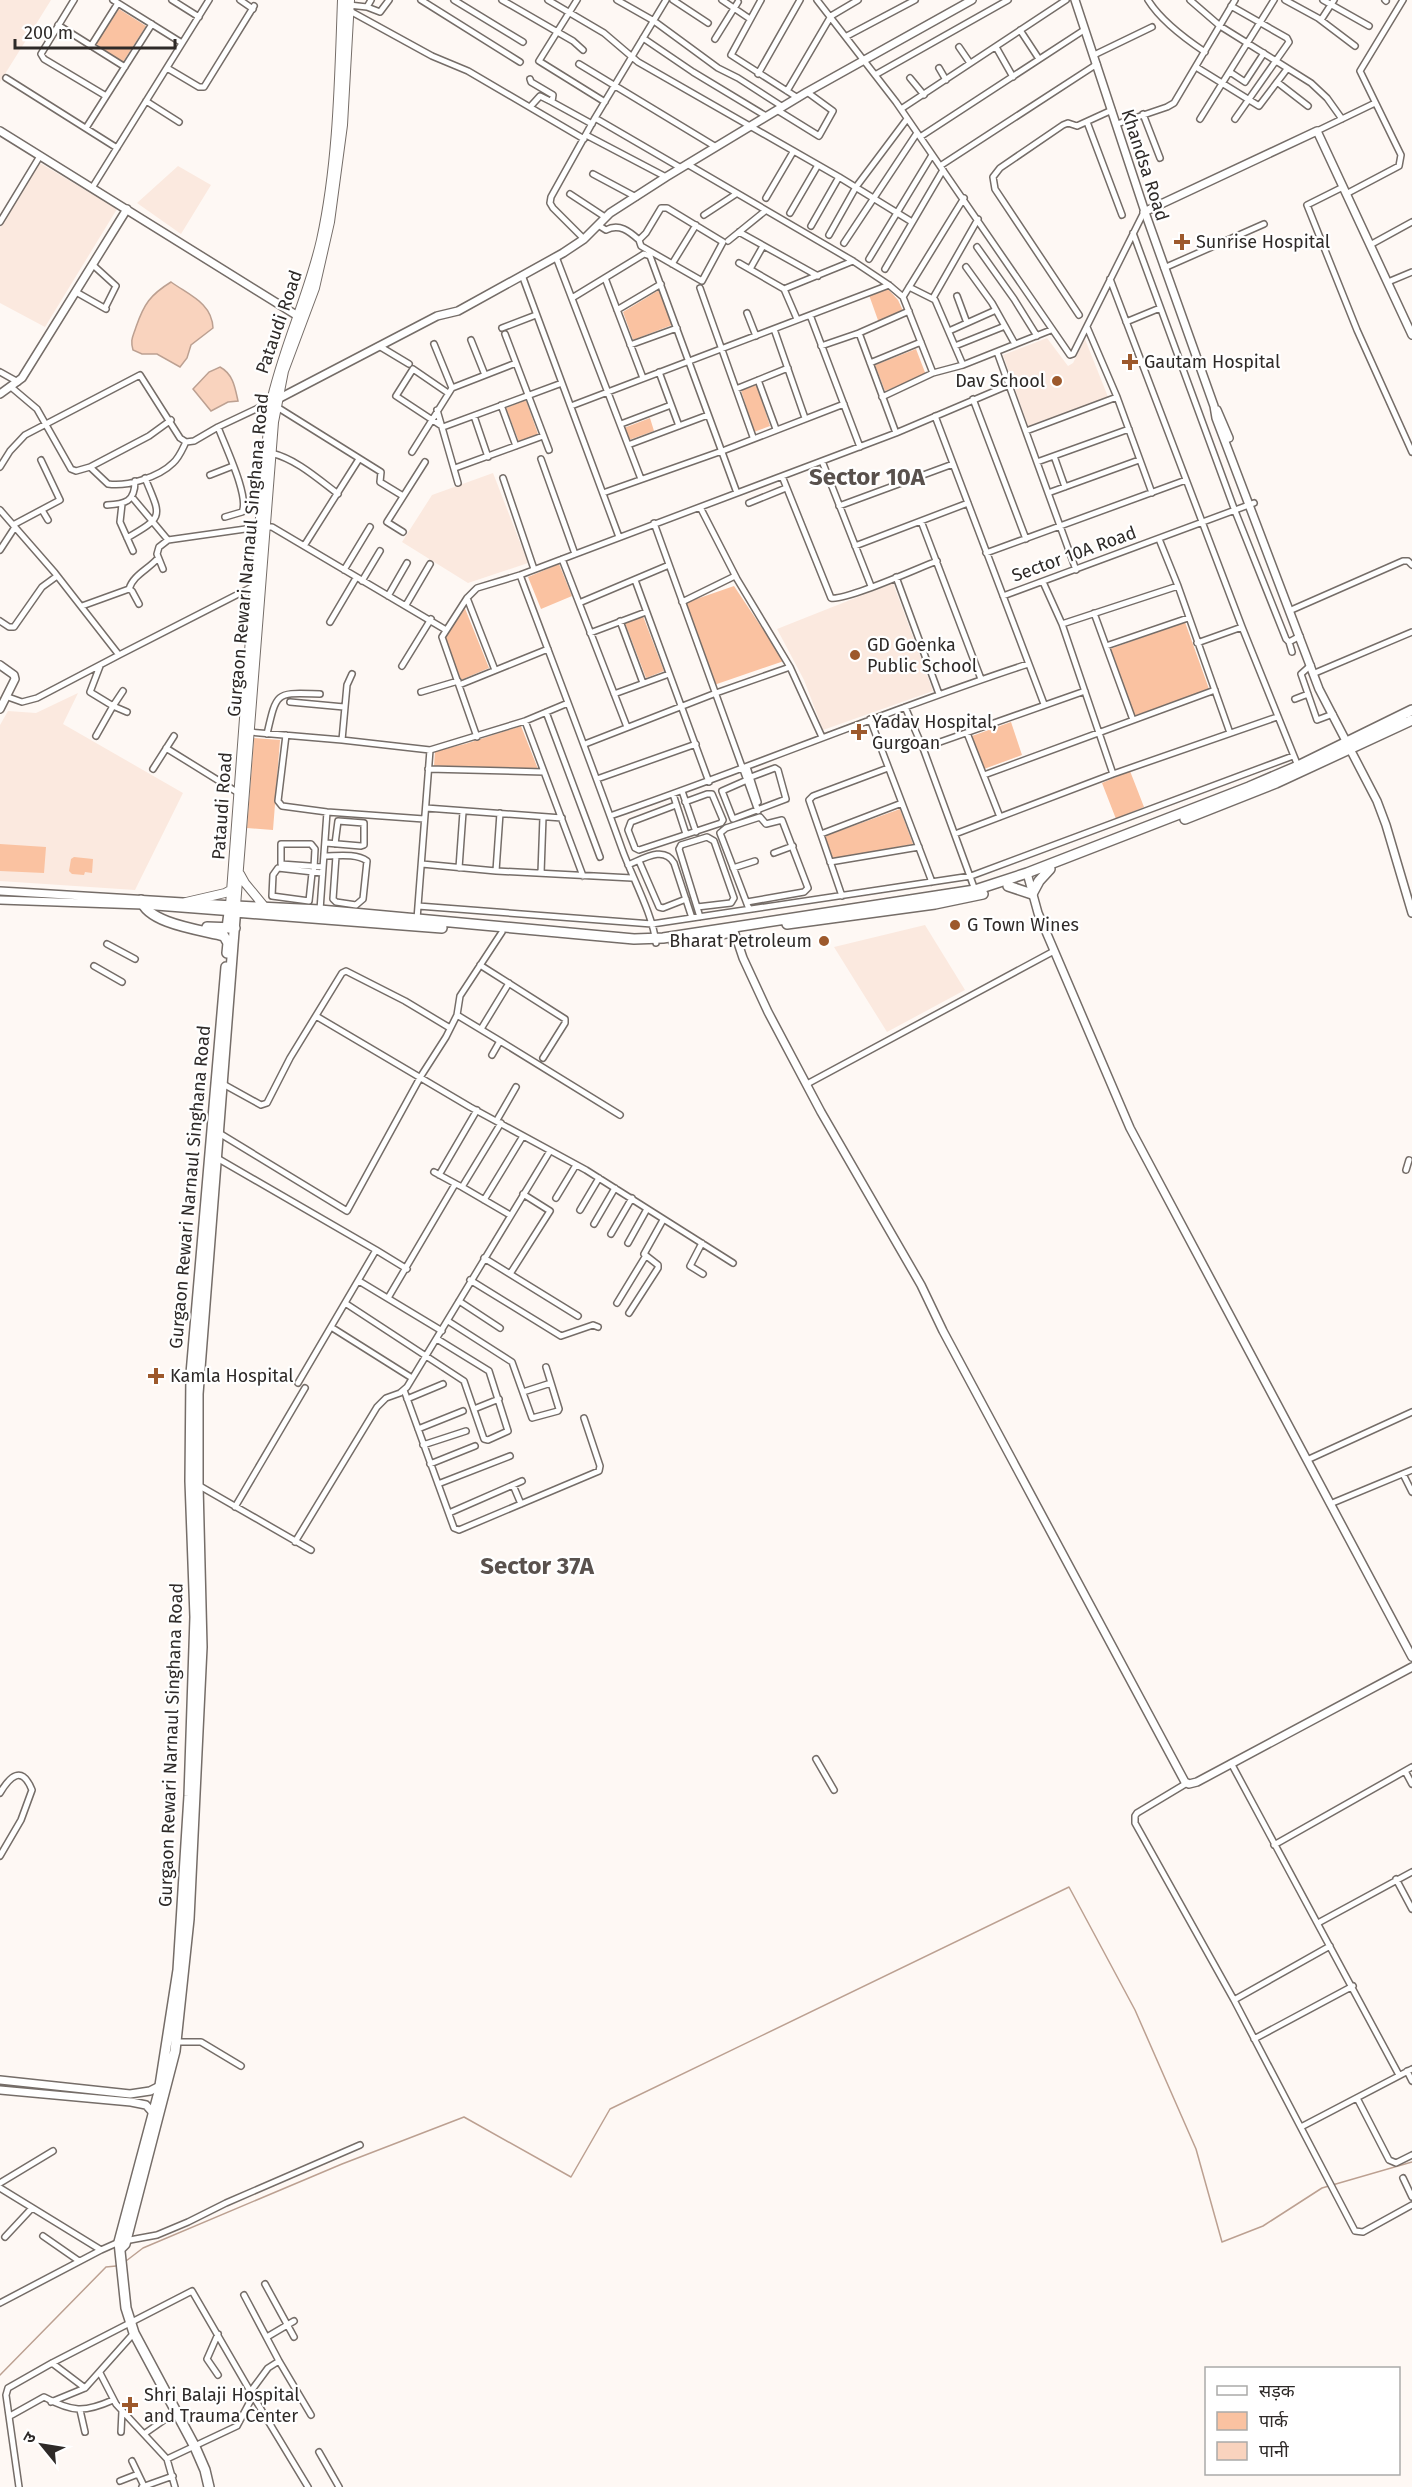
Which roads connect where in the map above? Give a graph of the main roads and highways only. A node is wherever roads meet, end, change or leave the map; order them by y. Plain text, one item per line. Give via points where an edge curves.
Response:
1 (348, 4) edge
2 (340, 118) junction
3 (1412, 710) edge
4 (1412, 720) edge
5 (246, 732) junction
6 (1348, 745) junction
7 (1269, 782) junction
8 (1050, 869) junction
9 (239, 872) junction
10 (1027, 875) junction
11 (1008, 886) junction
12 (232, 889) junction
13 (934, 901) junction
14 (142, 902) road end
15 (186, 902) road end
16 (264, 906) junction
17 (232, 909) junction
18 (417, 923) junction
19 (196, 928) junction
20 (231, 928) junction
21 (580, 936) junction
22 (656, 941) junction
23 (214, 1156) junction
24 (193, 1793) junction
25 (122, 2247) junction
26 (209, 2487) edge

1 - 2 main road, Gurgaon Rewari Narnaul Singhana Road
1 - 2 main road
2 - 5 main road, Gurgaon Rewari Narnaul Singhana Road via 330,222 315,288 301,317 275,403
3 - 6 highway
4 - 6 highway
5 - 9 main road, Gurgaon Rewari Narnaul Singhana Road
5 - 12 main road, Pataudi Road via 237,792
6 - 7 highway
6 - 7 highway
7 - 8 highway
7 - 10 highway
8 - 10 highway
8 - 11 highway via 1032,894
9 - 16 main road
9 - 17 main road, Gurgaon Rewari Narnaul Singhana Road
10 - 11 highway
10 - 13 highway
11 - 13 highway via 959,901
12 - 15 main road
12 - 17 main road, Pataudi Road
13 - 22 highway
13 - 22 highway
14 - 19 highway via 158,919
16 - 17 highway
16 - 18 highway
17 - 18 highway
17 - 20 highway
18 - 21 highway
18 - 21 highway
19 - 20 highway
19 - 23 highway, Gurgaon Rewari Narnaul Singhana Road via 224,936 228,943
20 - 23 highway via 223,1084
21 - 22 highway via 633,944
23 - 24 highway, Gurgaon Rewari Narnaul Singhana Road via 191,1374
24 - 25 highway, Gurgaon Rewari Narnaul Singhana Road via 178,1970 160,2086
24 - 25 highway via 189,1919 177,2042
25 - 26 highway, Gurgaon Rewari Narnaul Singhana Road via 126,2308 132,2328 195,2447

